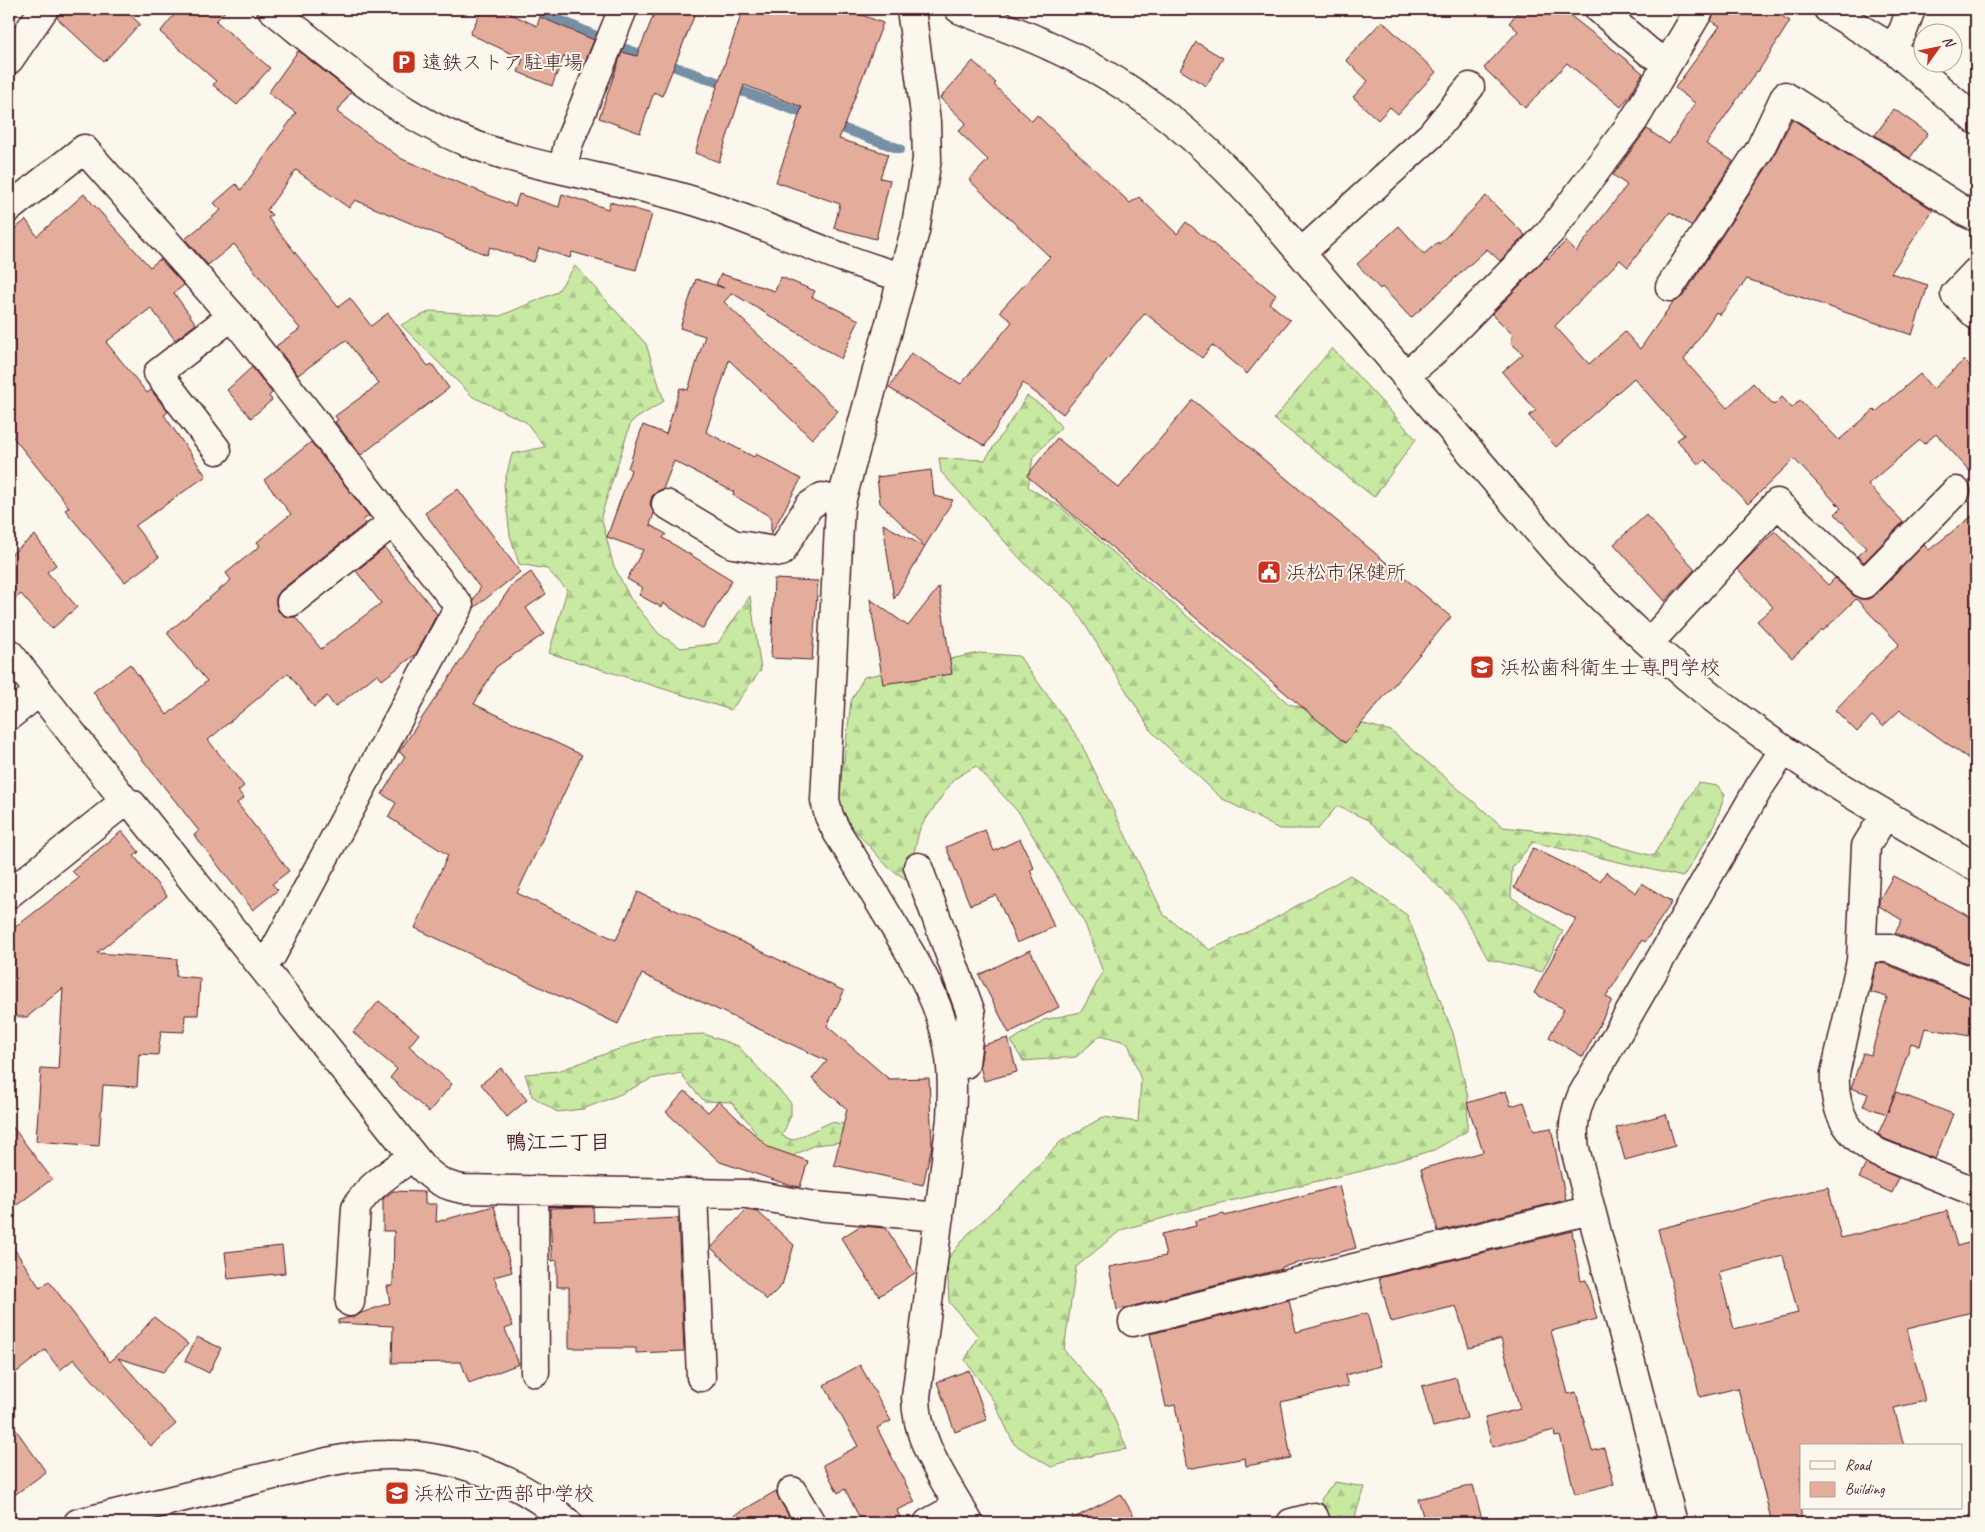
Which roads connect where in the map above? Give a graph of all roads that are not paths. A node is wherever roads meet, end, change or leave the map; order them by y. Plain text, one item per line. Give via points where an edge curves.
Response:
1 (44, 9) edge
2 (272, 9) edge
3 (622, 9) edge
4 (911, 9) edge
5 (958, 9) edge
6 (1599, 9) edge
7 (1700, 9) edge
8 (1828, 9) edge
9 (1911, 9) edge
10 (1892, 48) junction
11 (9, 60) edge
12 (1668, 63) junction
13 (1470, 87) dead end
14 (1976, 120) edge
15 (563, 168) junction
16 (9, 208) edge
17 (1976, 217) edge
18 (1301, 253) junction
19 (1976, 272) edge
20 (902, 277) junction
21 (1670, 288) dead end
22 (1976, 315) edge
23 (232, 316) junction
24 (1405, 376) junction
25 (217, 450) dead end
26 (1956, 491) dead end
27 (841, 502) junction
28 (666, 504) dead end
29 (393, 522) junction
30 (291, 602) dead end
31 (1649, 643) junction
32 (9, 652) edge
33 (40, 692) junction
34 (9, 716) edge
35 (1784, 750) junction
36 (125, 801) junction
37 (1885, 814) junction
38 (918, 867) dead end
39 (1976, 868) edge
40 (9, 894) edge
41 (1862, 947) junction
42 (260, 964) junction
43 (1976, 984) edge
44 (951, 1065) junction
45 (413, 1156) junction
46 (534, 1190) junction
47 (1976, 1192) edge
48 (693, 1194) junction
49 (1591, 1210) junction
50 (939, 1217) junction
51 (350, 1302) dead end
52 (1134, 1322) dead end
53 (535, 1372) dead end
54 (701, 1377) dead end
55 (792, 1490) dead end
56 (964, 1514) edge
57 (78, 1523) edge
58 (568, 1523) edge
59 (811, 1523) edge
60 (928, 1523) edge
61 (1291, 1523) edge
62 (1316, 1523) edge
63 (1673, 1523) edge

1 - 11 street
2 - 15 street via 360,80 429,124 466,142 504,155
3 - 15 street via 568,144
4 - 20 street via 927,141 915,231
5 - 18 street via 1054,48 1147,101 1203,145 1235,176
6 - 12 street via 1649,52
7 - 12 street
8 - 10 street
9 - 10 street
10 - 14 street
12 - 24 street via 1634,120 1550,232 1433,352
13 - 18 street via 1431,135
15 - 20 street via 712,207
16 - 23 street via 84,149
17 - 21 street via 1785,96 1759,152
18 - 24 street
19 - 22 street via 1955,294
20 - 27 street
23 - 25 street via 158,373
23 - 29 street
24 - 31 street via 1557,553
26 - 31 street via 1864,584 1777,503
27 - 28 street via 822,496 810,506 781,552 733,544
27 - 44 street via 825,800 837,832 934,998 944,1027
29 - 30 street
29 - 42 street via 459,606 272,955
31 - 35 street via 1721,704
32 - 33 street
33 - 34 street
33 - 36 street
35 - 37 street
35 - 49 street via 1760,786 1582,1095 1572,1131
36 - 40 street
36 - 42 street via 132,804
37 - 39 street
37 - 41 street via 1866,846
38 - 44 street via 971,1013 965,1064
41 - 43 street via 1889,948
41 - 47 street via 1835,1073 1834,1089 1843,1120 1864,1145 1878,1154
42 - 45 street
44 - 50 street via 951,1119
45 - 46 street via 433,1179 447,1186
45 - 51 street via 367,1192 356,1208
46 - 48 street
46 - 53 street
48 - 50 street via 747,1194 815,1206
48 - 54 street
49 - 52 street
49 - 63 street
50 - 56 street via 916,1414 926,1446
55 - 59 street
56 - 60 street
57 - 58 street via 327,1462 388,1455 420,1456 481,1470 536,1498
61 - 62 street via 1314,1517

